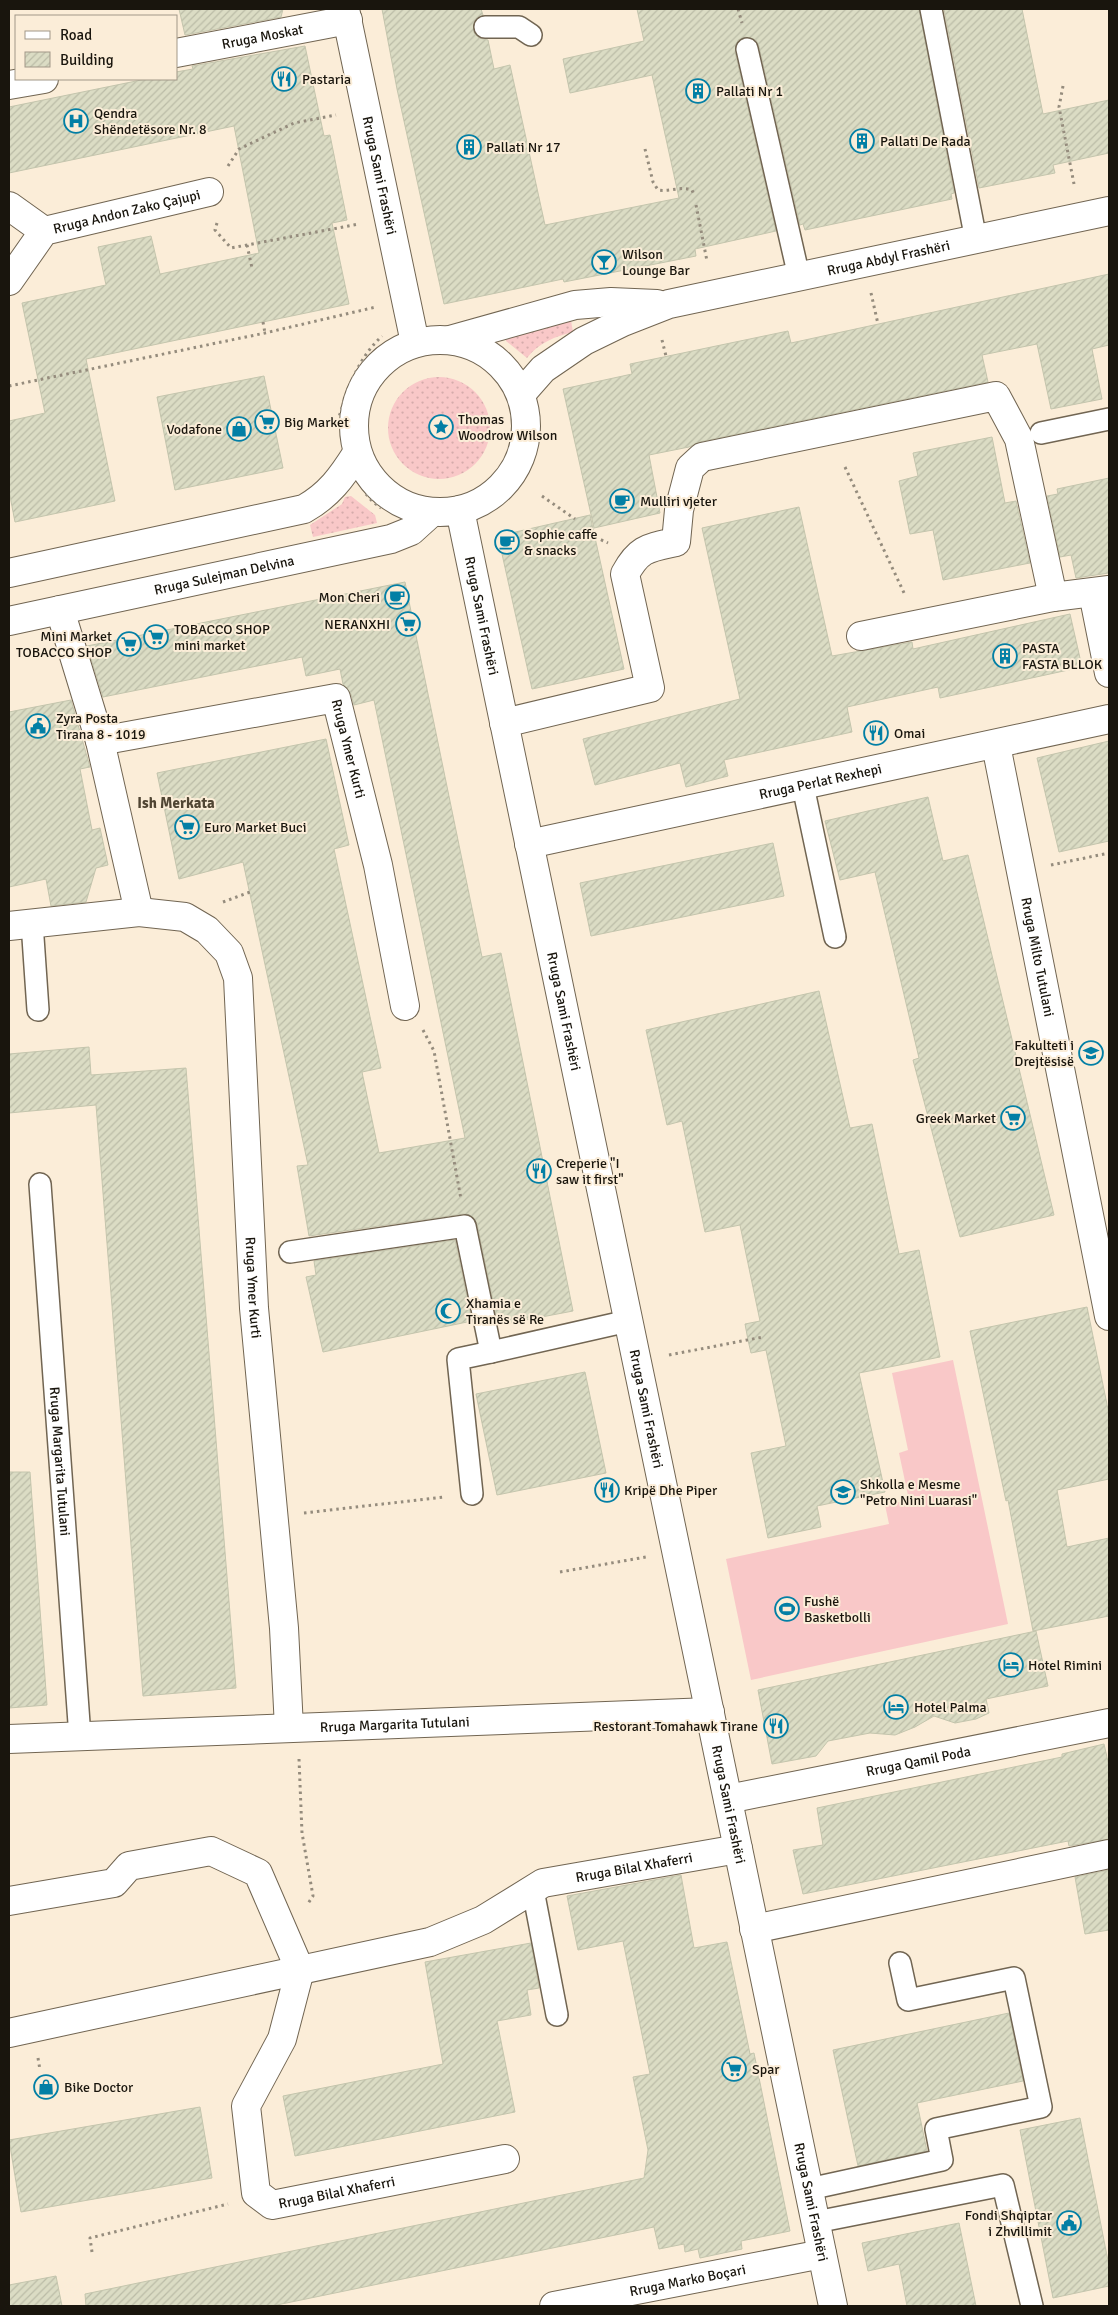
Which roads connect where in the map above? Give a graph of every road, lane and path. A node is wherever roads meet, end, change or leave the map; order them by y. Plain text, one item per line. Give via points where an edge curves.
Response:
1 (931, 9) edge
2 (346, 15) edge
3 (485, 27) dead end
4 (531, 36) dead end
5 (748, 49) dead end
6 (178, 53) edge
7 (39, 80) edge
8 (9, 86) edge
9 (1063, 86) dead end
10 (328, 117) dead end
11 (645, 149) dead end
12 (1074, 184) dead end
13 (209, 192) joint
14 (694, 195) dead end
15 (696, 205) dead end
16 (9, 206) edge
17 (1109, 211) edge
18 (348, 226) dead end
19 (215, 230) dead end
20 (44, 231) junction
21 (976, 240) junction
22 (247, 245) junction
23 (707, 261) dead end
24 (252, 268) dead end
25 (799, 277) junction
26 (9, 281) edge
27 (871, 293) dead end
28 (406, 299) junction
29 (669, 304) junction
30 (263, 322) dead end
31 (878, 324) dead end
32 (265, 333) junction
33 (662, 338) dead end
34 (450, 340) junction
35 (415, 343) junction
36 (666, 356) dead end
37 (9, 386) edge
38 (521, 394) junction
39 (1109, 419) edge
40 (1041, 433) dead end
41 (357, 453) junction
42 (845, 467) dead end
43 (542, 496) dead end
44 (460, 510) junction
45 (432, 512) junction
46 (575, 519) dead end
47 (9, 572) edge
48 (1101, 591) edge
49 (1053, 596) junction
50 (908, 600) dead end
51 (60, 610) junction
52 (9, 621) edge
53 (861, 636) dead end
54 (1109, 673) edge
55 (1109, 719) edge
56 (504, 723) junction
57 (100, 742) junction
58 (996, 745) junction
59 (803, 786) junction
60 (530, 844) junction
61 (1109, 853) edge
62 (1021, 872) junction
63 (250, 892) dead end
64 (236, 897) dead end
65 (139, 912) junction
66 (21, 924) edge
67 (835, 937) dead end
68 (404, 997) joint
69 (38, 1010) dead end
70 (40, 1184) dead end
71 (466, 1226) junction
72 (290, 1252) dead end
73 (1109, 1316) edge
74 (628, 1321) junction
75 (763, 1337) dead end
76 (491, 1352) junction
77 (669, 1355) dead end
78 (472, 1494) joint
79 (274, 1517) junction
80 (646, 1556) dead end
81 (560, 1572) dead end
82 (710, 1712) junction
83 (1109, 1723) edge
84 (293, 1728) junction
85 (80, 1737) junction
86 (9, 1739) edge
87 (728, 1799) junction
88 (738, 1849) junction
89 (1109, 1854) edge
90 (533, 1890) junction
91 (9, 1901) edge
92 (754, 1929) junction
93 (286, 1936) junction
94 (900, 1963) dead end
95 (300, 1970) junction
96 (557, 2016) dead end
97 (9, 2033) edge
98 (505, 2159) dead end
99 (809, 2189) junction
100 (256, 2193) junction
101 (816, 2222) junction
102 (92, 2252) dead end
103 (822, 2254) junction
104 (554, 2306) edge
105 (833, 2306) edge
106 (1032, 2306) edge

1 - 21 lane
2 - 6 street, Rruga Moskat
2 - 28 street, Rruga Sami Frashëri
3 - 4 lane via 519,27
5 - 25 lane
7 - 8 street
9 - 12 path via 1059,107
10 - 13 path via 294,123 239,149
11 - 14 path via 658,190 685,188 692,190
13 - 20 street, Rruga Andon Zako Çajupi
15 - 23 path
16 - 20 street, Rruga Andon Zako Çajupi
17 - 21 street, Rruga Abdyl Frashëri
18 - 22 path
19 - 22 path via 231,248
20 - 26 street, Rruga Andon Zako Çajupi
21 - 25 street, Rruga Abdyl Frashëri
22 - 24 path
25 - 29 street, Rruga Abdyl Frashëri
27 - 31 path
28 - 32 path
28 - 35 street, Rruga Sami Frashëri
29 - 34 street, Rruga Abdyl Frashëri via 611,302 575,305
29 - 38 street, Rruga Abdyl Frashëri via 584,341 542,369
30 - 32 path
32 - 37 path
33 - 36 path
34 - 35 street
34 - 38 street via 480,349 504,368
35 - 41 street via 390,355 370,374 357,398 353,426
38 - 44 street via 526,430 524,449 517,466 493,494
39 - 40 lane
41 - 45 street via 374,482 400,503
41 - 47 street via 334,487 304,509
42 - 50 path
43 - 46 path
44 - 45 street
44 - 56 street, Rruga Sami Frashëri
45 - 51 street, Rruga Sulejman Delvina via 411,531 392,539
48 - 49 street
48 - 54 street
49 - 53 street
49 - 56 street via 1019,439 996,396 702,458 690,468 679,510 676,542 650,548 634,557 625,574 650,688
51 - 52 street, Rruga Sulejman Delvina
51 - 57 street
55 - 58 street, Rruga Perlat Rexhepi
56 - 60 street, Rruga Sami Frashëri
57 - 65 street
57 - 68 street, Rruga Ymer Kurti via 336,698 378,865
58 - 59 street, Rruga Perlat Rexhepi
58 - 62 street, Rruga Milto Tutulani
59 - 60 street, Rruga Perlat Rexhepi
59 - 67 lane
60 - 74 street, Rruga Sami Frashëri
61 - 62 path
62 - 73 street, Rruga Milto Tutulani
63 - 64 path
65 - 66 street, Rruga Ymer Kurti
65 - 79 street, Rruga Ymer Kurti via 185,917 207,930 229,953 238,978 254,1308
66 - 69 lane
68 - 71 path via 434,1052
70 - 85 lane, Rruga Margarita Tutulani
71 - 72 lane
71 - 76 lane
74 - 76 lane
74 - 82 street, Rruga Sami Frashëri
75 - 77 path
76 - 78 lane via 458,1359
78 - 79 path
79 - 84 street, Rruga Ymer Kurti
80 - 81 path
82 - 84 street, Rruga Margarita Tutulani
82 - 87 street, Rruga Sami Frashëri
83 - 87 street, Rruga Qamil Poda
84 - 85 street, Rruga Margarita Tutulani
84 - 93 path via 302,1833 313,1896
85 - 86 street, Rruga Margarita Tutulani
87 - 88 street, Rruga Sami Frashëri
88 - 90 street, Rruga Bilal Xhaferri via 543,1883
88 - 92 street, Rruga Sami Frashëri
89 - 92 street
90 - 95 street, Rruga Bilal Xhaferri via 483,1920 430,1942
90 - 96 lane
91 - 93 street via 114,1883 129,1866 211,1851 258,1873
92 - 99 street, Rruga Sami Frashëri
93 - 95 street
94 - 99 lane via 908,2000 1014,1978 1041,2107 936,2129 942,2160
95 - 97 street, Rruga Bilal Xhaferri
95 - 100 street via 282,2039 246,2106
98 - 100 street, Rruga Bilal Xhaferri via 272,2205
99 - 101 street, Rruga Sami Frashëri
100 - 102 path via 220,2207 90,2238
101 - 103 street, Rruga Sami Frashëri
101 - 106 lane via 1003,2185
103 - 104 street, Rruga Marko Boçari
103 - 105 street, Rruga Sami Frashëri

